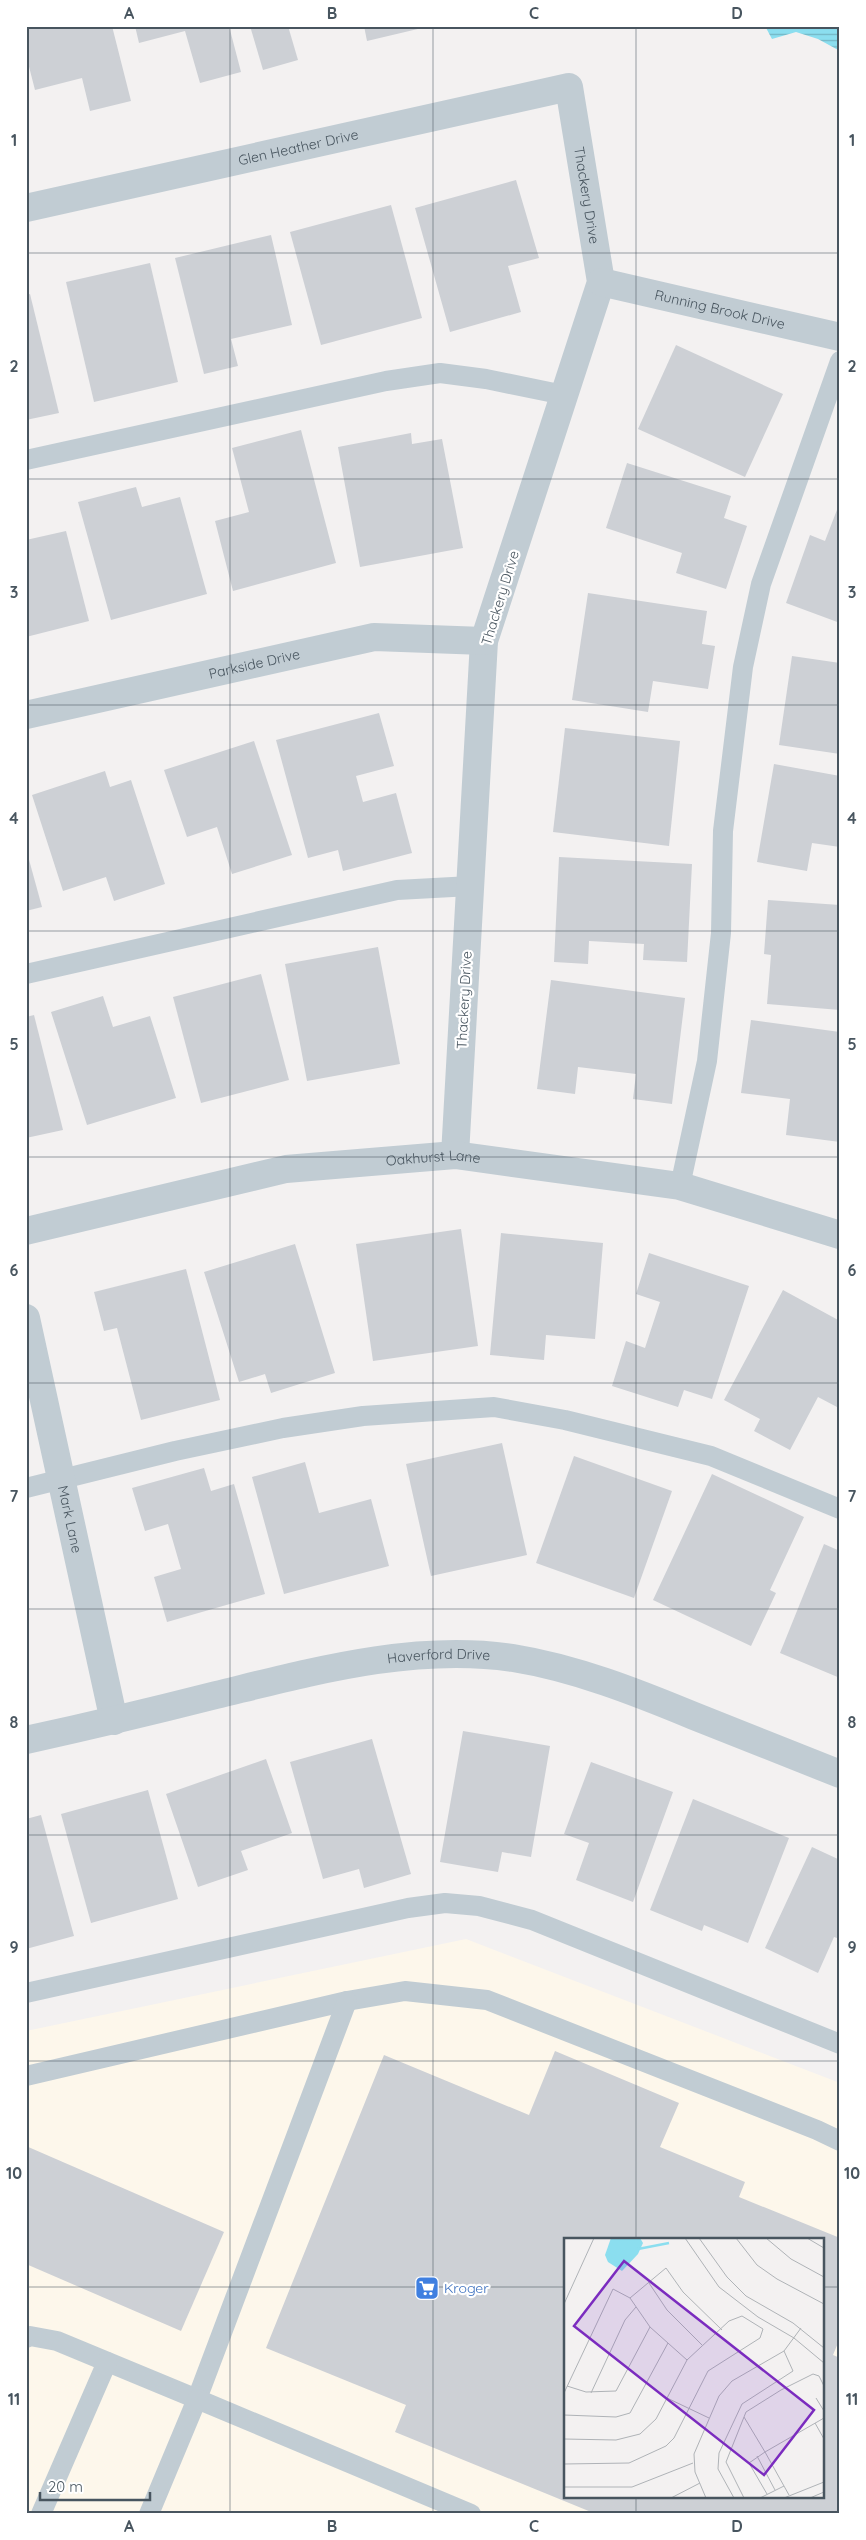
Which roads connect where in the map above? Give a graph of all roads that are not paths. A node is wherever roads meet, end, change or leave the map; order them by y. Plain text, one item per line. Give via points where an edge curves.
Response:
1 (569, 87) joint
2 (26, 208) edge
3 (601, 282) junction
4 (840, 337) edge
5 (840, 361) edge
6 (564, 395) junction
7 (26, 460) edge
8 (484, 641) junction
9 (26, 715) edge
10 (471, 886) junction
11 (26, 974) edge
12 (455, 1155) junction
13 (680, 1186) junction
14 (26, 1231) edge
15 (840, 1235) edge
16 (26, 1318) edge
17 (63, 1479) junction
18 (26, 1488) edge
19 (840, 1509) edge
20 (114, 1721) junction
21 (26, 1740) edge
22 (840, 1774) edge
23 (26, 1993) edge
24 (347, 2001) junction
25 (840, 2044) edge
26 (26, 2076) edge
27 (840, 2141) edge
28 (26, 2338) edge
29 (107, 2362) junction
30 (197, 2399) junction
31 (41, 2514) edge
32 (149, 2514) edge
33 (471, 2514) edge

1 - 2 street, Glen Heather Drive
1 - 3 street, Thackery Drive
3 - 4 street, Running Brook Drive
3 - 6 street, Thackery Drive
5 - 13 lane via 761,584 743,667 723,831 721,933 707,1061
6 - 7 lane via 440,373 386,381
6 - 8 street, Thackery Drive
8 - 9 street, Parkside Drive via 374,637
8 - 10 street, Thackery Drive
10 - 11 lane via 397,890
10 - 12 street, Thackery Drive
12 - 13 street, Oakhurst Lane
12 - 14 street, Oakhurst Lane via 286,1169
13 - 15 street, Oakhurst Lane
16 - 17 street, Mark Lane
17 - 18 lane
17 - 19 lane via 283,1428 363,1416 494,1407 565,1420 711,1456
17 - 20 street, Mark Lane
20 - 21 street, Haverford Drive
20 - 22 street, Haverford Drive via 282,1679 355,1665 462,1654 513,1658 638,1693
23 - 25 lane via 408,1908 445,1903 479,1906 532,1920
24 - 26 lane
24 - 27 lane via 405,1991 487,2000
24 - 30 lane
28 - 29 lane via 57,2341
29 - 30 lane
29 - 31 lane
30 - 32 lane
30 - 33 lane

